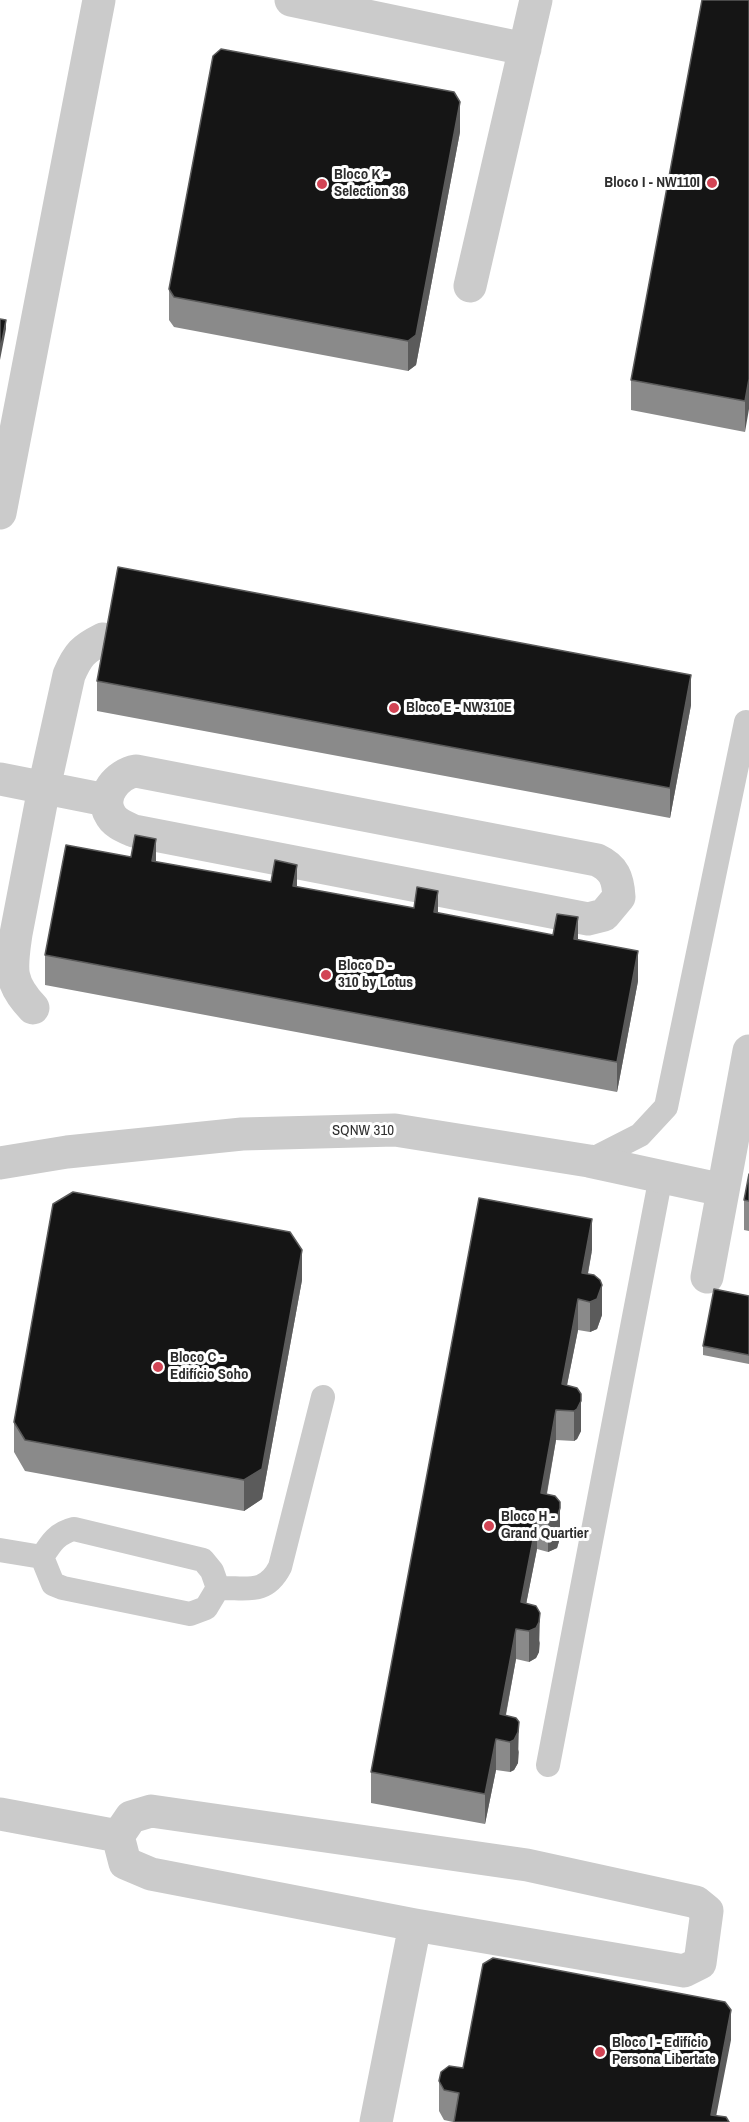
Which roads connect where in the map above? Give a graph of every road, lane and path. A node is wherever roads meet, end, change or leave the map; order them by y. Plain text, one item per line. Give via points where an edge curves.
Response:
1 (99, 0) edge
2 (291, 0) edge
3 (536, 0) edge
4 (525, 49) junction
5 (470, 286) dead end
6 (0, 513) edge
7 (103, 639) edge
8 (746, 722) dead end
9 (0, 779) edge
10 (44, 788) junction
11 (106, 800) junction
12 (33, 1008) dead end
13 (749, 1052) edge
14 (589, 1161) junction
15 (0, 1163) edge
16 (661, 1176) junction
17 (723, 1190) junction
18 (707, 1277) dead end
19 (322, 1397) dead end
20 (0, 1550) edge
21 (42, 1557) junction
22 (218, 1588) junction
23 (548, 1765) dead end
24 (0, 1814) edge
25 (118, 1836) junction
26 (415, 1925) junction
27 (376, 2122) edge

1 - 6 street
2 - 4 street
3 - 4 street
4 - 5 street
7 - 10 street via 86,647 69,675
8 - 14 lane via 666,1107 640,1135
9 - 10 street
10 - 11 street
10 - 12 street via 12,958 13,979
11 - 11 street via 110,814 119,824 134,831 588,919 604,915 619,897 618,879 609,866 597,860 147,771 126,772 115,781
13 - 17 street
14 - 15 street, SQNW 310 via 395,1130 242,1134
14 - 16 street, SQNW 310
16 - 17 street, SQNW 310
16 - 23 lane
17 - 18 street
19 - 22 lane via 274,1580 263,1587
20 - 21 lane
21 - 22 lane via 52,1541 74,1529 202,1560 213,1571
21 - 22 lane via 53,1584 63,1588 190,1614 206,1608
24 - 25 street
25 - 26 street via 125,1863 151,1874
25 - 26 street via 131,1817 150,1811 527,1865 696,1902 707,1911 700,1963 684,1971
26 - 27 street

